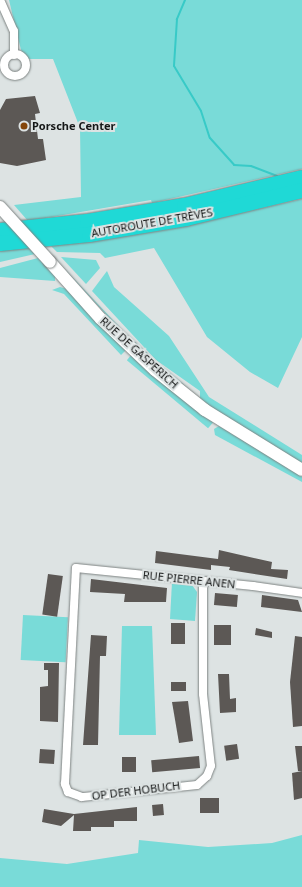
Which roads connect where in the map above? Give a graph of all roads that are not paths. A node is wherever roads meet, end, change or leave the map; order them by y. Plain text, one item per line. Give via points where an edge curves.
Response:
1 (0, 0) edge
2 (14, 55) dead end
3 (302, 177) edge
4 (302, 190) edge
5 (0, 207) edge
6 (185, 212) junction
7 (0, 230) edge
8 (0, 243) edge
9 (302, 470) edge
10 (76, 568) joint
11 (204, 581) junction
12 (302, 593) edge

1 - 2 street via 14,31
3 - 6 highway, AUTOROUTE DE TRÈVES
4 - 6 highway, AUTOROUTE DE TRÈVES
5 - 9 main road, RUE DE GASPERICH, bridge via 101,319 155,370 205,410
6 - 7 highway, AUTOROUTE DE TRÈVES
6 - 8 highway, AUTOROUTE DE TRÈVES via 89,234
10 - 11 street, RUE PIERRE ANEN
10 - 11 street, OP DER HOBUCH via 65,784 68,792 82,798 197,785 207,776 211,766 202,680
11 - 12 street, RUE PIERRE ANEN

